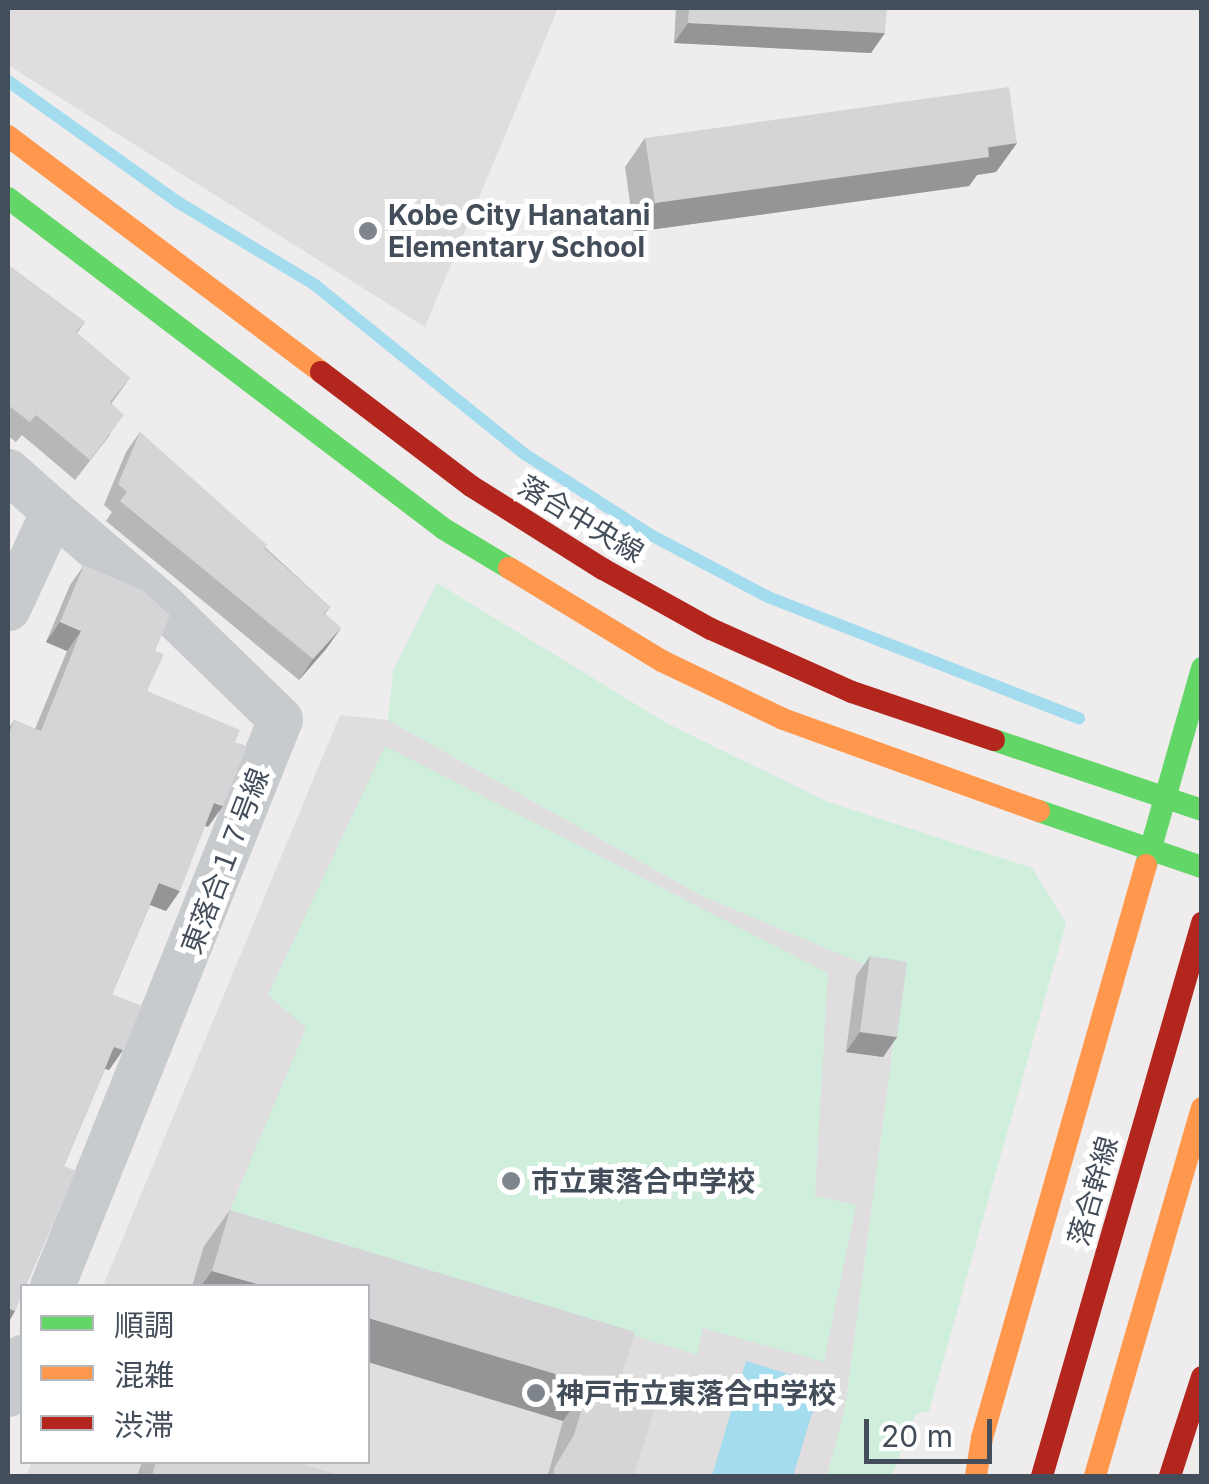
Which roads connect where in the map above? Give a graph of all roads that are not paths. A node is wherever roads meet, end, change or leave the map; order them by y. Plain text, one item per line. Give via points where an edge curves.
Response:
1 (8, 136) edge
2 (8, 198) edge
3 (8, 472) edge
4 (53, 512) junction
5 (8, 608) edge
6 (1202, 668) edge
7 (1164, 797) junction
8 (1202, 810) edge
9 (1148, 848) junction
10 (1202, 867) edge
11 (1202, 923) edge
12 (1202, 1108) edge
13 (53, 1284) edge
14 (1202, 1377) edge
15 (976, 1476) edge
16 (1042, 1476) edge
17 (1096, 1476) edge
18 (1170, 1476) edge

1 - 7 street, 落合中央線 via 471,486 602,569 712,629 852,692
2 - 9 street via 444,528 579,614 783,719
3 - 4 street
4 - 5 street
4 - 13 street, 東落合１７号線 via 280,719
6 - 7 street
7 - 8 street, 落合中央線
7 - 9 street
9 - 10 street
9 - 15 street
11 - 16 street, 落合幹線
12 - 17 street
14 - 18 street

